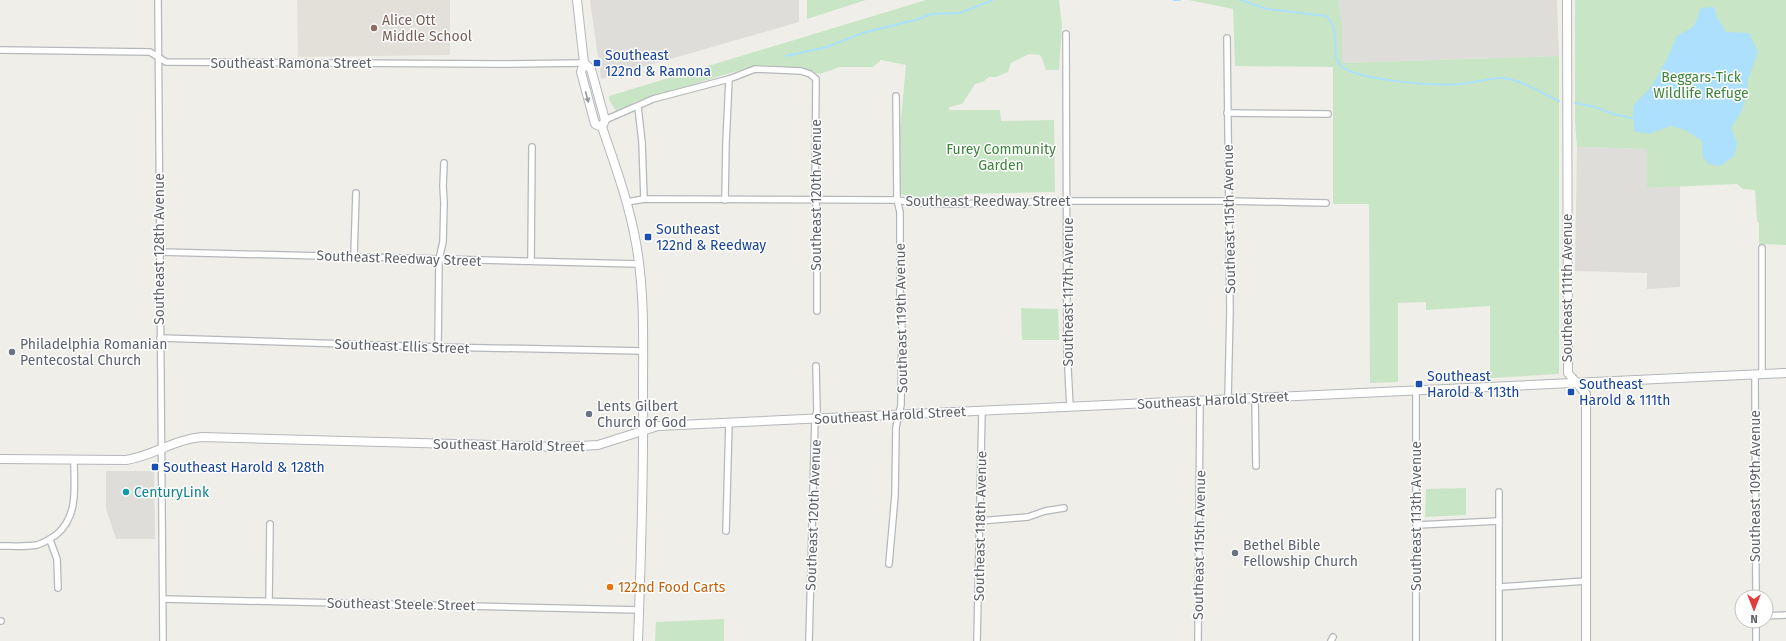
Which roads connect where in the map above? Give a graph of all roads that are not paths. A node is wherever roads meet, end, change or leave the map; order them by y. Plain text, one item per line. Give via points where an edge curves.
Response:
1 (158, 0) edge
2 (577, 0) edge
3 (1567, 0) edge
4 (1066, 34) dead end
5 (1227, 38) dead end
6 (0, 50) edge
7 (158, 57) junction
8 (584, 64) junction
9 (729, 79) junction
10 (896, 96) dead end
11 (638, 107) junction
12 (1227, 113) junction
13 (1328, 114) dead end
14 (604, 124) junction
15 (532, 147) dead end
16 (444, 163) dead end
17 (356, 193) dead end
18 (644, 199) junction
19 (815, 199) junction
20 (725, 200) junction
21 (896, 200) junction
22 (1067, 201) junction
23 (1228, 201) junction
24 (627, 202) junction
25 (1326, 203) dead end
26 (1762, 248) dead end
27 (160, 252) junction
28 (354, 256) junction
29 (439, 259) junction
30 (531, 261) junction
31 (639, 264) junction
32 (817, 311) dead end
33 (160, 338) junction
34 (438, 347) junction
35 (644, 351) junction
36 (816, 366) dead end
37 (1786, 373) edge
38 (1758, 375) junction
39 (1576, 384) junction
40 (1416, 390) junction
41 (1255, 398) junction
42 (1228, 399) junction
43 (1200, 400) junction
44 (1070, 407) junction
45 (982, 410) junction
46 (899, 414) junction
47 (815, 418) junction
48 (729, 422) junction
49 (644, 430) junction
50 (161, 449) junction
51 (0, 459) edge
52 (74, 460) junction
53 (1256, 466) dead end
54 (1499, 492) dead end
55 (1064, 508) dead end
56 (980, 521) junction
57 (1499, 521) junction
58 (270, 524) dead end
59 (1417, 525) junction
60 (726, 530) dead end
61 (50, 540) junction
62 (0, 546) edge
63 (889, 564) dead end
64 (1586, 581) junction
65 (1499, 587) junction
66 (58, 588) dead end
67 (1756, 589) edge
68 (162, 599) junction
69 (269, 601) junction
70 (639, 610) junction
71 (1774, 616) edge
72 (1786, 616) edge
73 (1756, 629) edge
74 (163, 641) edge
75 (638, 641) edge
76 (809, 641) edge
77 (977, 641) edge
78 (1198, 641) edge
79 (1416, 641) edge
80 (1499, 641) edge
81 (1586, 641) edge
82 (1756, 641) edge

1 - 7 street, Southeast 128th Avenue
2 - 8 street
3 - 39 street, Southeast 111th Avenue via 1568,373
4 - 22 street, Southeast 117th Avenue
5 - 12 street, Southeast 115th Avenue
6 - 7 street, Southeast Ramona Street via 150,52
7 - 8 street, Southeast Ramona Street via 166,62
7 - 27 street, Southeast 128th Avenue
8 - 14 street via 591,69
8 -> 14 street via 581,72 586,97 595,124
9 - 11 street via 653,99
9 - 19 street, Southeast 120th Avenue via 755,69 801,71 816,79
9 - 20 street
10 - 21 street, Southeast 119th Avenue
11 - 14 street
11 - 18 street
12 - 13 street
12 - 23 street, Southeast 115th Avenue
14 - 24 street
15 - 30 street
16 - 29 street via 443,242
17 - 28 street
18 - 20 street, Southeast Reedway Street
18 - 24 street, Southeast Reedway Street
19 - 20 street, Southeast Reedway Street
19 - 21 street, Southeast Reedway Street
19 - 32 street, Southeast 120th Avenue
21 - 22 street, Southeast Reedway Street via 950,204
21 - 46 street, Southeast 119th Avenue via 900,212 902,320
22 - 23 street, Southeast Reedway Street
22 - 44 street, Southeast 117th Avenue via 1067,350
23 - 25 street, Southeast Reedway Street
23 - 42 street, Southeast 115th Avenue
24 - 31 street
26 - 38 street, Southeast 109th Avenue
27 - 28 street, Southeast Reedway Street
27 - 33 street, Southeast 128th Avenue
28 - 29 street, Southeast Reedway Street
29 - 30 street, Southeast Reedway Street
29 - 34 street
30 - 31 street, Southeast Reedway Street
31 - 35 street via 643,298
33 - 34 street, Southeast Ellis Street
33 - 50 street, Southeast 128th Avenue
34 - 35 street, Southeast Ellis Street
35 - 49 street
36 - 47 street, Southeast 120th Avenue
37 - 38 street, Southeast Harold Street
38 - 39 street, Southeast Harold Street
38 - 67 street, Southeast 109th Avenue
39 - 40 street, Southeast Harold Street
39 - 64 street, Southeast 111th Avenue via 1586,394
40 - 41 street, Southeast Harold Street
40 - 59 street, Southeast 113th Avenue
41 - 42 street, Southeast Harold Street
41 - 53 street
42 - 43 street, Southeast Harold Street
43 - 44 street, Southeast Harold Street
43 - 78 street, Southeast 115th Avenue
44 - 45 street, Southeast Harold Street
45 - 46 street, Southeast Harold Street
45 - 56 street, Southeast 118th Avenue
46 - 47 street, Southeast Harold Street
46 - 63 street, Southeast 119th Avenue via 896,427 895,495
47 - 48 street, Southeast Harold Street
47 - 76 street, Southeast 120th Avenue
48 - 49 street, Southeast Harold Street via 658,426
48 - 60 street
49 - 50 street, Southeast Harold Street via 604,443 578,447 209,437 188,438
49 - 70 street
50 - 52 street, Southeast Harold Street via 126,460
50 - 68 street, Southeast 128th Avenue
51 - 52 street, Southeast Harold Street
52 - 61 street via 72,514
54 - 57 street
55 - 56 street via 1028,517
56 - 77 street, Southeast 118th Avenue
57 - 59 street
57 - 65 street
58 - 69 street
59 - 79 street, Southeast 113th Avenue
61 - 62 street via 32,546
61 - 66 street via 57,559
64 - 65 street
64 - 81 street, Southeast 111th Avenue
65 - 80 street
68 - 69 street, Southeast Steele Street
68 - 74 street, Southeast 128th Avenue
69 - 70 street, Southeast Steele Street
70 - 75 street
71 - 72 street
73 - 82 street

